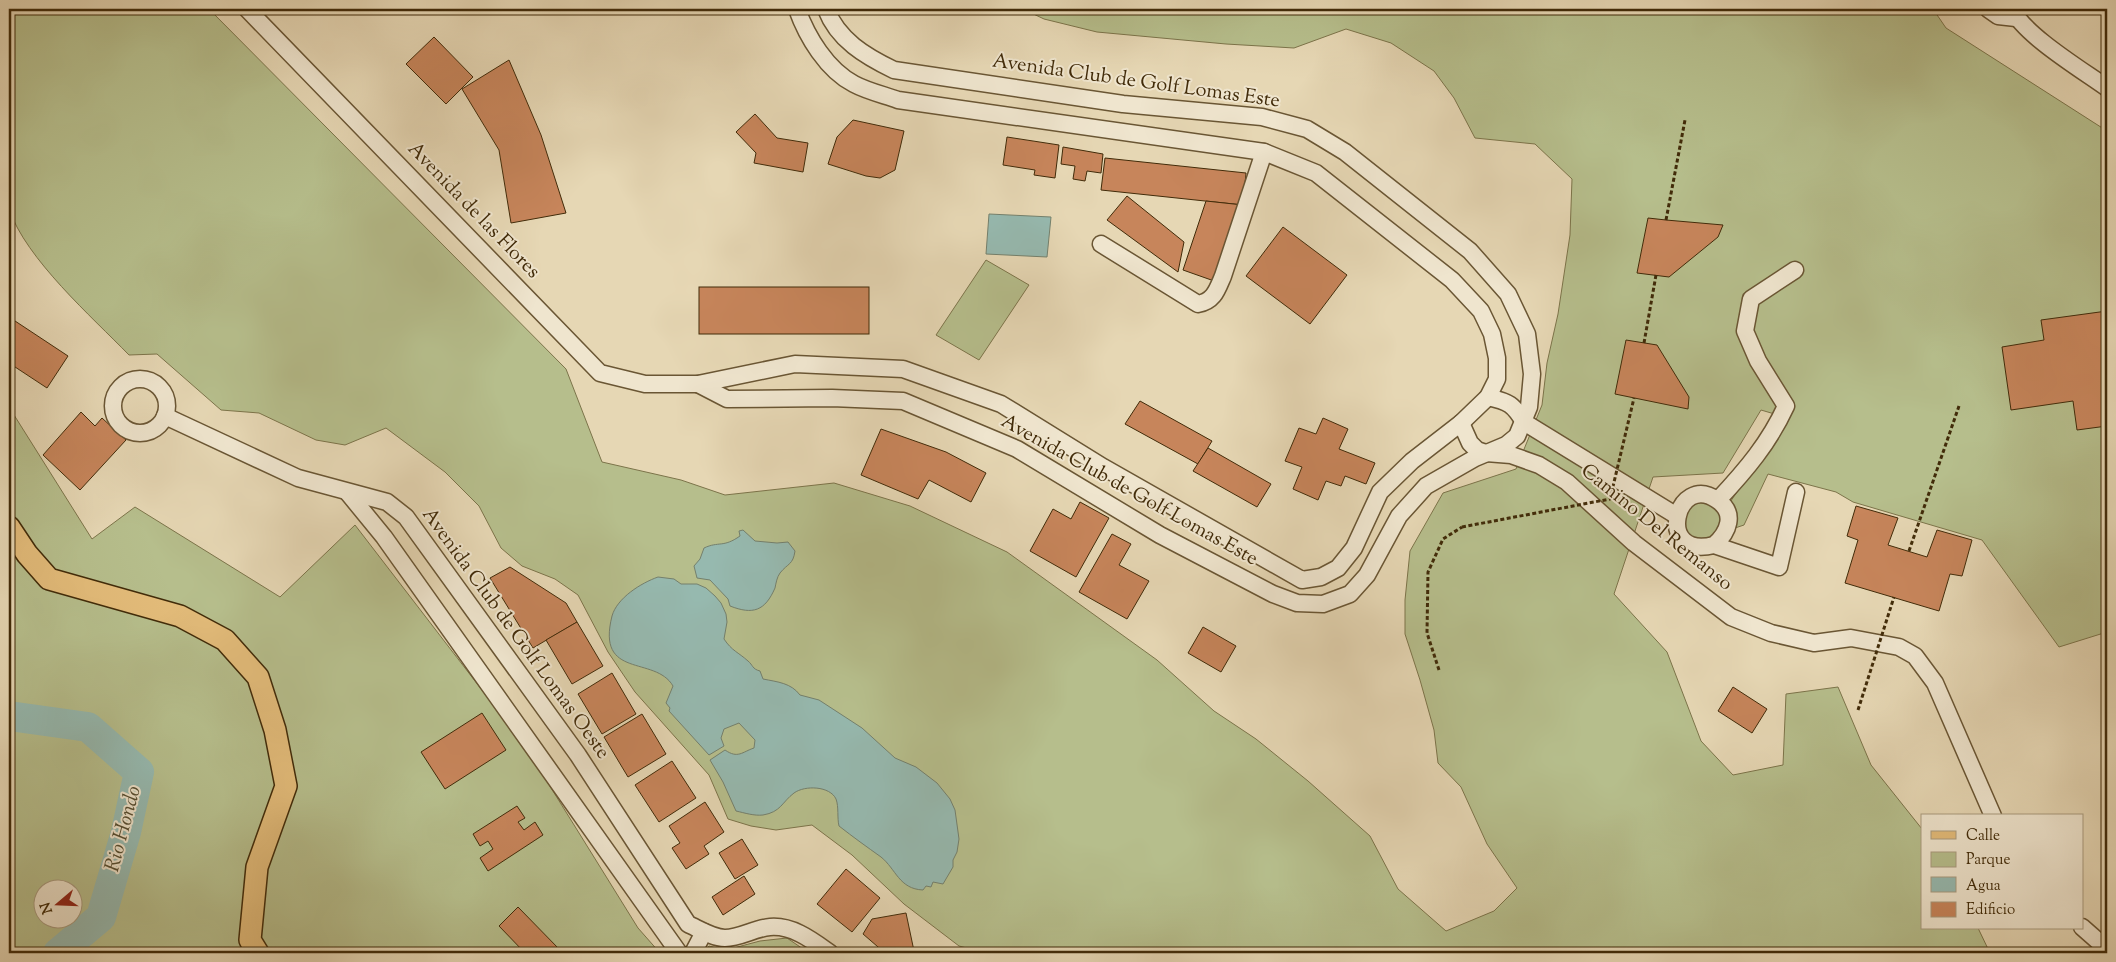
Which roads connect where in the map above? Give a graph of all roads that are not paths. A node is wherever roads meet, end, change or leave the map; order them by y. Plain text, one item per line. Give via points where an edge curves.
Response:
1 (247, 9) edge
2 (797, 9) edge
3 (826, 9) edge
4 (2004, 12) edge
5 (2107, 88) edge
6 (1264, 152) junction
7 (1101, 244) dead end
8 (1795, 270) dead end
9 (698, 384) junction
10 (1488, 397) junction
11 (165, 416) dead end
12 (1524, 422) junction
13 (1461, 423) junction
14 (1486, 453) junction
15 (348, 492) junction
16 (1796, 492) dead end
17 (1718, 500) junction
18 (1677, 516) junction
19 (9, 527) edge
20 (1714, 545) junction
21 (1992, 814) edge
22 (2084, 929) edge
23 (704, 932) junction
24 (2107, 949) edge
25 (258, 953) edge
26 (679, 953) edge
27 (693, 953) edge
28 (830, 953) edge

1 - 9 street, Avenida de las Flores via 600,373 645,384
2 - 6 street, Avenida Club de Golf Lomas Este via 824,60 854,84 898,100
3 - 12 street, Avenida Club de Golf Lomas Este via 847,42 867,57 894,70 1122,104 1262,117 1307,129 1346,152 1463,245 1508,294 1527,334 1531,364 1530,407
4 - 5 street
6 - 7 street via 1223,276 1211,300 1198,304
6 - 10 street, Avenida Club de Golf Lomas Este via 1316,173 1452,280 1481,311 1492,334 1497,358 1497,379
8 - 17 street via 1751,299 1745,331 1758,361 1786,406 1775,431
9 - 13 street, Avenida Club de Golf Lomas Este via 795,364 902,368 1001,404 1103,467 1302,580 1322,577 1338,568 1354,548 1380,492 1412,461
9 - 14 street, Avenida Club de Golf Lomas Este via 727,399 902,401 1017,450 1160,535 1273,594 1297,603 1324,604 1350,594 1368,575 1399,516 1426,486
10 - 12 street via 1508,402
10 - 13 street, Avenida Club de Golf Lomas Este
11 - 15 street, Avenida Club de Golf Lomas Oeste via 298,478
12 - 14 street, Avenida Club de Golf Lomas Este via 1517,436 1506,446
12 - 18 street
13 - 14 street via 1470,444
14 - 21 street, Camino Del Remanso via 1511,455 1539,465 1568,482 1634,544 1731,617 1771,633 1814,644 1851,638 1899,647 1916,656 1935,683
15 - 23 street, Avenida Club de Golf Lomas Oeste via 387,502 406,517 578,755 688,924
15 - 26 street via 396,553
16 - 20 street via 1779,567
17 - 18 street via 1698,495 1688,499
17 - 20 street via 1726,510 1729,524 1724,536
18 - 20 street via 1676,526 1686,542 1704,548
19 - 25 main road via 49,578 180,616 225,640 258,677 275,730 286,786 257,867 250,940
22 - 24 street
23 - 27 street
23 - 28 street, Avenida Club de Golf Lomas Oeste via 724,938 770,927 784,928 803,935

